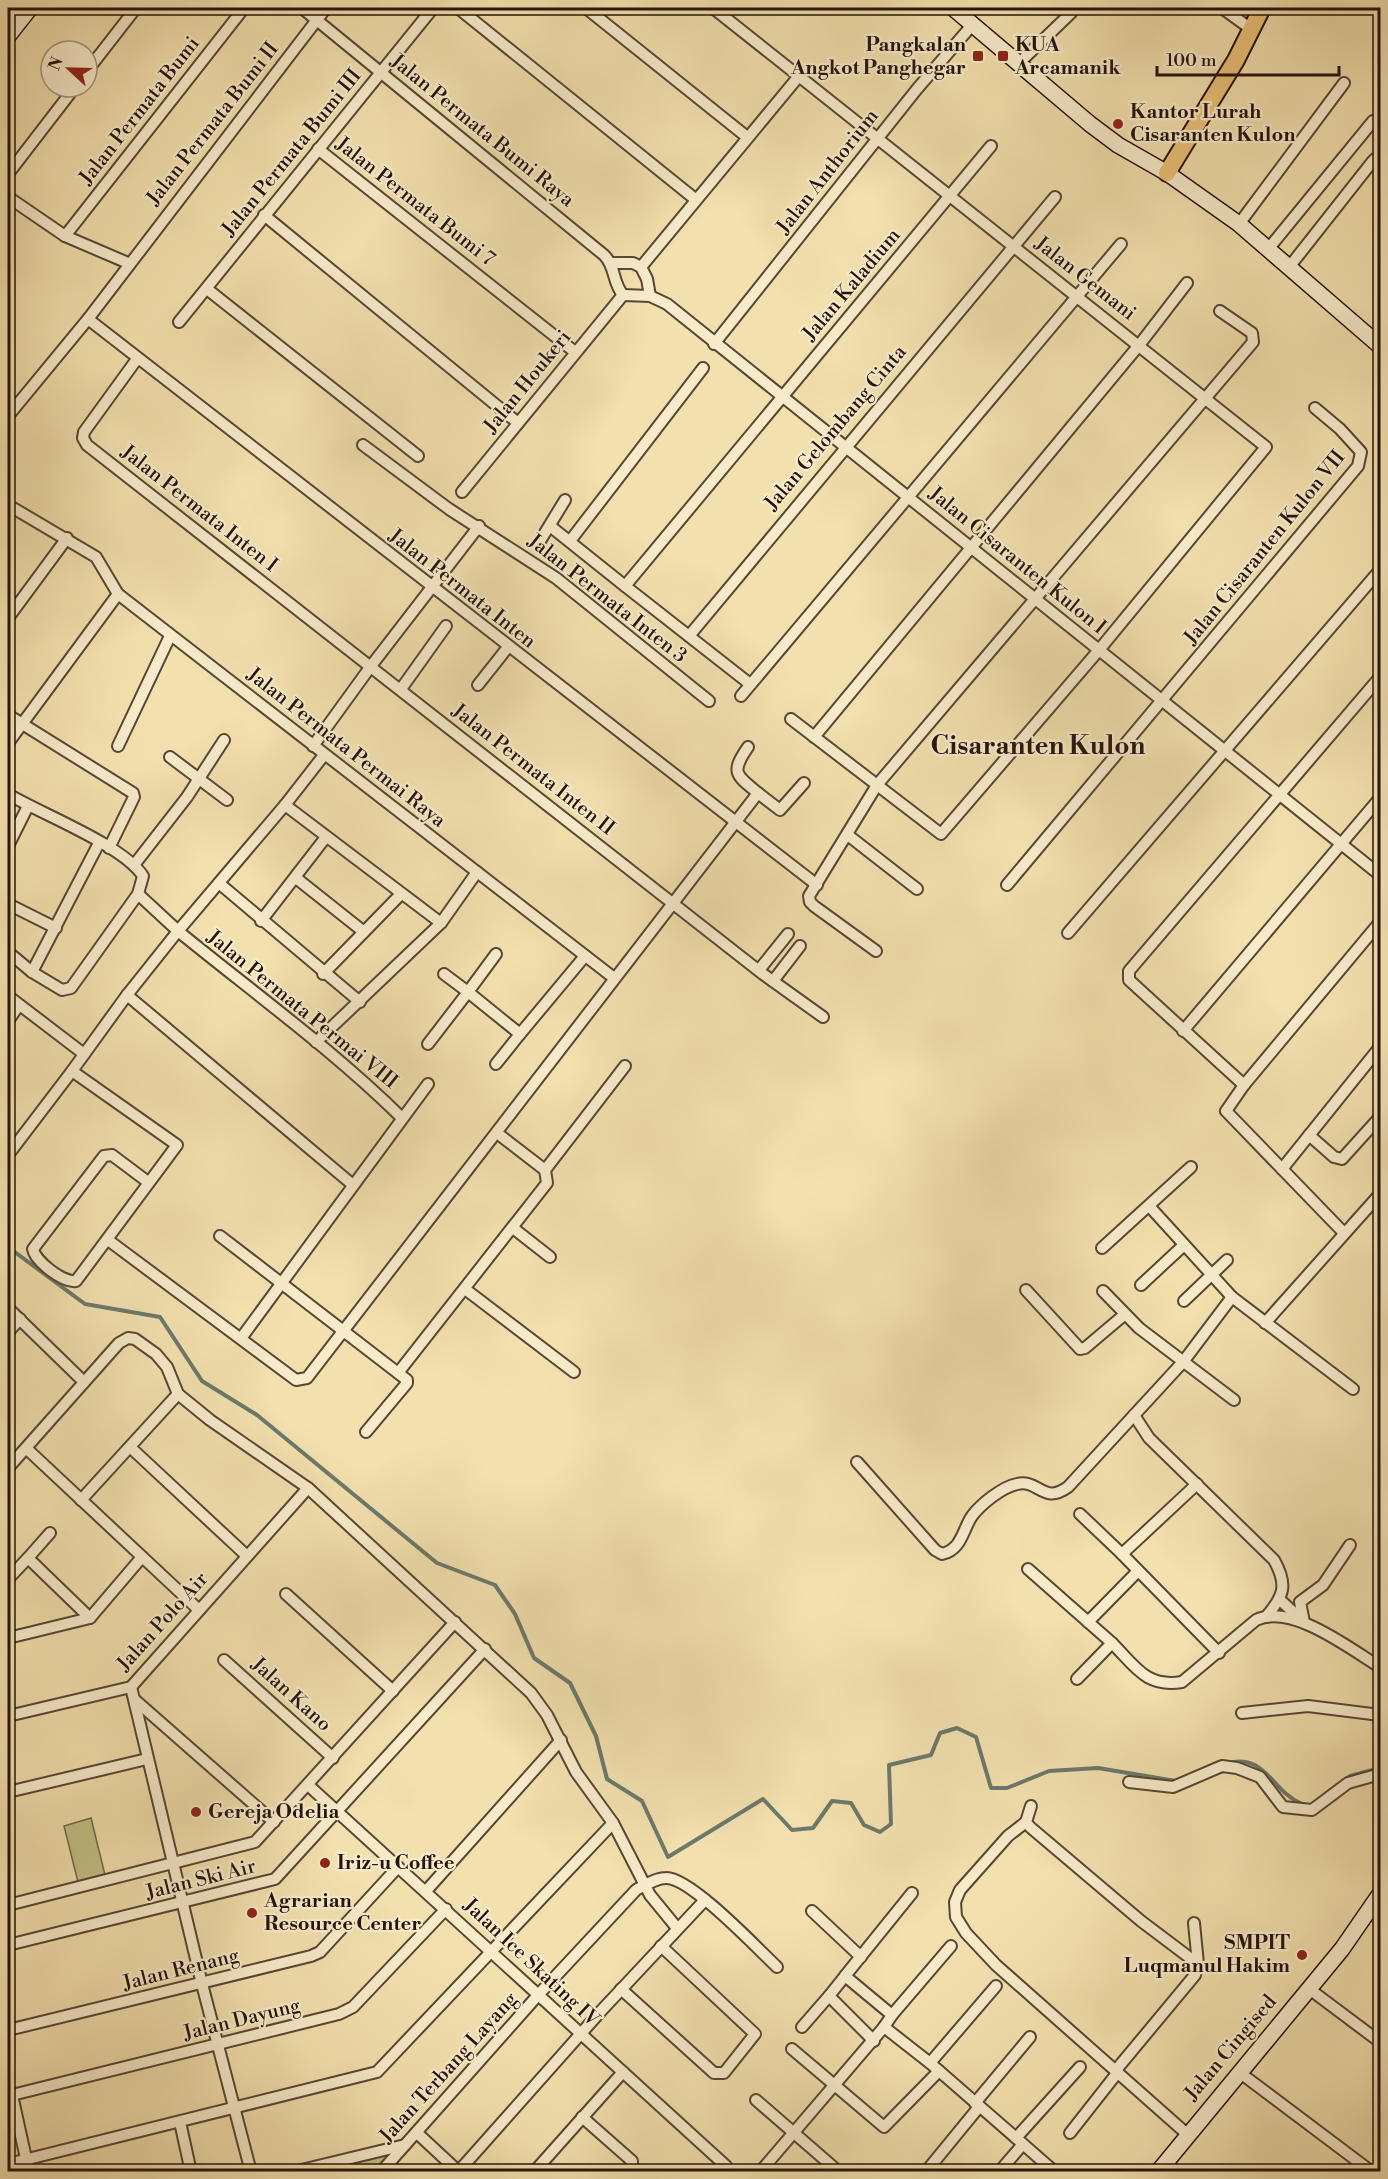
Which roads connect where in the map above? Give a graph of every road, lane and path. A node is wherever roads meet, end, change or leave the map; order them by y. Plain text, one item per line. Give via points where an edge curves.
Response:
1 (30, 8) edge
2 (136, 8) edge
3 (244, 8) edge
4 (302, 8) edge
5 (326, 8) edge
6 (433, 8) edge
7 (458, 8) edge
8 (586, 8) edge
9 (713, 8) edge
10 (953, 8) edge
11 (1222, 8) edge
12 (1262, 8) edge
13 (1071, 13) dead end
14 (317, 19) junction
15 (973, 24) junction
16 (1251, 29) junction
17 (8, 36) edge
18 (99, 56) edge
19 (1019, 63) junction
20 (381, 72) junction
21 (799, 76) junction
22 (1344, 83) dead end
23 (66, 99) edge
24 (1373, 121) dead end
25 (747, 137) junction
26 (878, 139) junction
27 (991, 146) dead end
28 (318, 149) junction
29 (1380, 159) edge
30 (1167, 173) junction
31 (8, 174) edge
32 (950, 195) junction
33 (8, 197) edge
34 (1055, 197) dead end
35 (695, 199) junction
36 (264, 215) junction
37 (1239, 224) junction
38 (64, 236) junction
39 (1012, 244) junction
40 (1121, 244) dead end
41 (1269, 248) junction
42 (128, 263) junction
43 (612, 263) junction
44 (1290, 266) junction
45 (641, 267) junction
46 (1187, 283) dead end
47 (207, 289) junction
48 (623, 295) junction
49 (650, 296) junction
50 (1078, 296) junction
51 (1220, 311) dead end
52 (87, 319) junction
53 (179, 322) dead end
54 (714, 344) junction
55 (1140, 344) junction
56 (1380, 346) edge
57 (575, 352) junction
58 (137, 359) junction
59 (703, 368) dead end
60 (782, 397) junction
61 (1205, 399) junction
62 (1315, 408) dead end
63 (8, 416) edge
64 (518, 423) junction
65 (363, 445) dead end
66 (846, 445) junction
67 (418, 456) dead end
68 (462, 492) dead end
69 (910, 498) junction
70 (566, 500) dead end
71 (8, 505) edge
72 (479, 526) junction
73 (550, 526) junction
74 (67, 538) junction
75 (570, 541) junction
76 (540, 542) dead end
77 (972, 545) junction
78 (1380, 570) edge
79 (626, 586) junction
80 (431, 588) junction
81 (118, 594) junction
82 (8, 597) edge
83 (1036, 599) junction
84 (18, 603) junction
85 (8, 618) edge
86 (446, 626) dead end
87 (170, 636) junction
88 (689, 636) junction
89 (508, 647) junction
90 (1099, 650) junction
91 (371, 666) junction
92 (1380, 677) edge
93 (750, 684) junction
94 (478, 685) dead end
95 (401, 689) junction
96 (741, 696) dead end
97 (1162, 700) junction
98 (709, 701) dead end
99 (8, 715) edge
100 (790, 719) dead end
101 (20, 723) junction
102 (814, 737) junction
103 (225, 740) dead end
104 (8, 743) edge
105 (118, 746) dead end
106 (313, 746) junction
107 (748, 747) dead end
108 (1225, 751) junction
109 (324, 754) junction
110 (170, 757) dead end
111 (199, 780) junction
112 (804, 783) dead end
113 (877, 785) junction
114 (1279, 792) junction
115 (758, 793) junction
116 (8, 794) edge
117 (1380, 798) edge
118 (228, 800) dead end
119 (285, 805) junction
120 (28, 806) junction
121 (734, 823) junction
122 (849, 836) junction
123 (326, 837) junction
124 (99, 843) junction
125 (1341, 843) junction
126 (8, 846) edge
127 (109, 848) junction
128 (134, 865) junction
129 (477, 872) junction
130 (1380, 875) edge
131 (296, 878) junction
132 (220, 884) junction
133 (817, 885) junction
134 (1007, 885) dead end
135 (917, 889) dead end
136 (138, 894) junction
137 (401, 894) junction
138 (674, 903) junction
139 (8, 904) edge
140 (261, 921) junction
141 (1380, 921) edge
142 (441, 923) junction
143 (56, 928) junction
144 (178, 932) junction
145 (364, 932) junction
146 (1068, 933) dead end
147 (788, 934) dead end
148 (800, 946) dead end
149 (876, 951) dead end
150 (8, 952) edge
151 (496, 954) dead end
152 (585, 956) junction
153 (759, 970) junction
154 (32, 972) junction
155 (323, 974) junction
156 (444, 974) dead end
157 (614, 978) junction
158 (773, 981) junction
159 (468, 992) junction
160 (127, 995) junction
161 (8, 996) edge
162 (360, 1002) junction
163 (20, 1005) junction
164 (824, 1017) dead end
165 (8, 1021) edge
166 (1183, 1031) junction
167 (520, 1034) junction
168 (316, 1042) junction
169 (428, 1044) dead end
170 (1380, 1047) edge
171 (84, 1054) junction
172 (496, 1065) dead end
173 (625, 1066) dead end
174 (72, 1071) junction
175 (428, 1084) dead end
176 (1244, 1085) junction
177 (1380, 1117) edge
178 (402, 1118) junction
179 (497, 1133) junction
180 (1310, 1135) junction
181 (8, 1155) edge
182 (1191, 1167) dead end
183 (1282, 1169) junction
184 (545, 1170) junction
185 (148, 1182) junction
186 (353, 1185) junction
187 (1380, 1194) edge
188 (1150, 1207) junction
189 (513, 1228) junction
190 (1344, 1233) junction
191 (220, 1236) dead end
192 (108, 1240) junction
193 (1184, 1245) junction
194 (1102, 1248) dead end
195 (550, 1257) dead end
196 (1227, 1260) dead end
197 (1212, 1275) junction
198 (279, 1283) junction
199 (1141, 1285) dead end
200 (465, 1289) junction
201 (1026, 1290) dead end
202 (1103, 1291) dead end
203 (1232, 1297) junction
204 (1184, 1301) dead end
205 (8, 1308) edge
206 (1124, 1315) junction
207 (20, 1319) junction
208 (1265, 1323) junction
209 (8, 1332) edge
210 (344, 1332) junction
211 (242, 1337) junction
212 (1183, 1362) junction
213 (574, 1372) dead end
214 (398, 1373) junction
215 (84, 1382) junction
216 (1353, 1389) dead end
217 (178, 1394) junction
218 (1234, 1400) dead end
219 (1134, 1415) junction
220 (366, 1432) dead end
221 (130, 1447) junction
222 (27, 1449) junction
223 (857, 1462) dead end
224 (8, 1468) edge
225 (1197, 1484) junction
226 (308, 1488) junction
227 (81, 1500) junction
228 (1080, 1514) dead end
229 (50, 1533) dead end
230 (1350, 1545) dead end
231 (1122, 1554) junction
232 (247, 1556) junction
233 (142, 1557) junction
234 (28, 1558) junction
235 (1028, 1569) dead end
236 (1138, 1571) junction
237 (8, 1579) edge
238 (286, 1594) dead end
239 (1281, 1600) junction
240 (199, 1610) junction
241 (1266, 1617) junction
242 (90, 1618) junction
243 (1303, 1621) junction
244 (455, 1622) junction
245 (1088, 1622) junction
246 (8, 1638) edge
247 (1112, 1643) junction
248 (485, 1649) junction
249 (1219, 1653) junction
250 (224, 1660) dead end
251 (1380, 1667) edge
252 (1077, 1679) dead end
253 (131, 1687) junction
254 (393, 1691) junction
255 (135, 1700) junction
256 (1242, 1713) dead end
257 (1380, 1715) edge
258 (8, 1716) edge
259 (561, 1740) junction
260 (333, 1758) junction
261 (147, 1759) junction
262 (1380, 1774) edge
263 (1129, 1782) dead end
264 (308, 1785) junction
265 (8, 1792) edge
266 (1031, 1806) dead end
267 (337, 1812) junction
268 (274, 1822) junction
269 (1026, 1822) junction
270 (613, 1823) junction
271 (174, 1864) junction
272 (398, 1867) junction
273 (645, 1885) junction
274 (426, 1891) junction
275 (912, 1893) dead end
276 (1380, 1894) edge
277 (705, 1900) junction
278 (183, 1903) junction
279 (8, 1905) edge
280 (446, 1909) junction
281 (812, 1911) dead end
282 (1194, 1923) dead end
283 (677, 1928) junction
284 (8, 1945) edge
285 (662, 1946) junction
286 (951, 1946) dead end
287 (493, 1951) junction
288 (861, 1957) junction
289 (1198, 1965) junction
290 (777, 1967) dead end
291 (845, 1976) junction
292 (202, 1984) junction
293 (996, 1986) dead end
294 (1308, 1988) junction
295 (621, 1989) junction
296 (539, 1994) junction
297 (828, 1996) junction
298 (892, 2015) junction
299 (802, 2027) dead end
300 (884, 2027) junction
301 (8, 2030) edge
302 (581, 2033) junction
303 (1030, 2037) dead end
304 (874, 2041) junction
305 (1380, 2042) edge
306 (218, 2045) junction
307 (792, 2049) dead end
308 (930, 2063) junction
309 (1080, 2067) dead end
310 (939, 2071) junction
311 (1117, 2071) junction
312 (623, 2072) junction
313 (1239, 2072) junction
314 (834, 2085) junction
315 (10, 2095) edge
316 (756, 2100) dead end
317 (977, 2105) junction
318 (234, 2108) junction
319 (582, 2117) junction
320 (180, 2122) junction
321 (795, 2131) junction
322 (417, 2133) junction
323 (1070, 2133) dead end
324 (1187, 2134) junction
325 (1020, 2141) junction
326 (405, 2145) junction
327 (26, 2160) junction
328 (8, 2164) edge
329 (326, 2168) edge
330 (537, 2168) edge
331 (929, 2168) dead end
332 (1167, 2168) edge
333 (727, 2170) edge
334 (459, 2171) edge
335 (29, 2172) edge
336 (191, 2172) edge
337 (251, 2172) edge
338 (293, 2172) edge
339 (381, 2172) edge
340 (550, 2172) edge
341 (632, 2172) edge
342 (760, 2172) edge
343 (839, 2172) edge
344 (999, 2172) edge
345 (1055, 2172) edge
346 (1372, 2172) edge

1 - 17 main road
2 - 18 street
3 - 38 street, Jalan Permata Bumi
4 - 14 street, Jalan Permata Bumi Raya
5 - 14 street, Jalan Permata Bumi II
6 - 20 street, Jalan Permata Bumi III
7 - 35 street
8 - 25 street
9 - 21 street, Jalan Gemani
10 - 15 main road
11 - 16 street
12 - 16 main road
13 - 19 street
14 - 20 street, Jalan Permata Bumi Raya
14 - 42 street, Jalan Permata Bumi II
15 - 19 main road
15 - 26 street, Jalan Anthorium
16 - 30 main road
19 - 30 main road via 1118,145
20 - 28 street, Jalan Permata Bumi III
20 - 43 street, Jalan Permata Bumi Raya
21 - 25 street
21 - 26 street, Jalan Gemani
22 - 37 street
23 - 31 street
24 - 41 street
25 - 35 street
26 - 32 street, Jalan Gemani
26 - 54 street, Jalan Anthorium
27 - 32 street, Jalan Kaladium
28 - 36 street, Jalan Permata Bumi III
28 - 57 street, Jalan Permata Bumi 7
29 - 44 street via 1372,162
30 - 37 main road
32 - 39 street, Jalan Gemani
32 - 60 street, Jalan Kaladium
33 - 38 street
34 - 39 street, Jalan Gelombang Cinta
35 - 45 street
36 - 47 street, Jalan Permata Bumi III
36 - 64 street
37 - 41 main road
38 - 42 street
39 - 50 street, Jalan Gemani
39 - 66 street, Jalan Gelombang Cinta
40 - 50 street
41 - 44 main road
42 - 52 street, Jalan Permata Bumi II
43 - 45 street
43 - 48 street via 615,282
44 - 56 main road
45 - 49 street
46 - 55 street
47 - 53 street, Jalan Permata Bumi III
47 - 67 street
48 - 49 street, Jalan Cisaranten Kulon I
48 - 57 street, Jalan Houkeri
49 - 54 street, Jalan Cisaranten Kulon I via 667,304
50 - 55 street, Jalan Gemani
50 - 69 street
51 - 61 street via 1252,333 1253,342
52 - 58 street, Jalan Permata Inten
52 - 63 street, Jalan Permata Bumi II
54 - 60 street, Jalan Cisaranten Kulon I
55 - 61 street, Jalan Gemani
55 - 77 street
57 - 64 street, Jalan Houkeri
58 - 80 street, Jalan Permata Inten
58 - 91 street, Jalan Permata Inten I via 84,432 82,438 87,445
59 - 75 street
60 - 66 street, Jalan Cisaranten Kulon I
60 - 79 street, Jalan Kaladium
61 - 83 street
61 - 90 street, Jalan Gemani via 1263,442 1266,450
62 - 97 street, Jalan Cisaranten Kulon VII via 1360,452 1358,466
64 - 68 street, Jalan Houkeri
65 - 72 street, Jalan Permata Inten 3 via 449,509
66 - 69 street, Jalan Cisaranten Kulon I
66 - 88 street, Jalan Gelombang Cinta
69 - 77 street, Jalan Cisaranten Kulon I
69 - 93 street
70 - 73 street
71 - 74 street, Jalan Permata Permai Raya
72 - 80 street
72 - 98 street, Jalan Permata Inten 3 via 556,578
73 - 75 street
73 - 76 street
74 - 81 street, Jalan Permata Permai Raya via 96,557
74 - 84 street
75 - 79 street
77 - 83 street, Jalan Cisaranten Kulon I
77 - 102 street
78 - 108 street
79 - 88 street
80 - 89 street, Jalan Permata Inten
80 - 91 street
81 - 87 street, Jalan Permata Permai Raya
81 - 101 street
82 - 84 street
83 - 90 street, Jalan Cisaranten Kulon I
83 - 113 street
84 - 85 street
86 - 95 street
87 - 105 street
87 - 106 street, Jalan Permata Permai Raya
88 - 93 street
89 - 94 street
89 - 121 street, Jalan Permata Inten
90 - 97 street, Jalan Cisaranten Kulon I
90 - 113 street via 941,834
91 - 95 street, Jalan Permata Inten II
91 - 106 street
92 - 114 street
93 - 96 street
95 - 138 street, Jalan Permata Inten II
97 - 108 street, Jalan Cisaranten Kulon I
97 - 134 street
99 - 101 street
100 - 102 street
101 - 104 street
101 - 127 street via 133,793
102 - 113 street
103 - 111 street
106 - 109 street, Jalan Permata Permai Raya
107 - 115 street via 736,771
108 - 114 street, Jalan Cisaranten Kulon I
108 - 146 street
109 - 119 street
109 - 129 street, Jalan Permata Permai Raya
110 - 111 street
111 - 118 street
111 - 128 street
112 - 115 street via 780,810
113 - 122 street
114 - 125 street, Jalan Cisaranten Kulon I
114 - 166 street via 1129,971 1129,980
115 - 121 street
116 - 120 street
117 - 125 street
119 - 123 street
119 - 132 street
120 - 124 street
120 - 126 street
121 - 133 street, Jalan Permata Inten
121 - 138 street
122 - 133 street
122 - 135 street
123 - 131 street
123 - 137 street
124 - 127 street
124 - 143 street
125 - 130 street, Jalan Cisaranten Kulon I
125 - 166 street
127 - 128 street
128 - 136 street via 143,876
129 - 142 street
129 - 152 street, Jalan Permata Permai Raya
131 - 140 street
131 - 145 street
132 - 140 street
132 - 144 street
133 - 149 street via 809,896 810,902
136 - 144 street, Jalan Permata Permai VIII
136 - 154 street via 70,988 62,990
137 - 142 street
137 - 145 street
138 - 153 street, Jalan Permata Inten II
138 - 157 street
139 - 143 street
140 - 155 street
141 - 176 street
142 - 162 street
143 - 154 street
144 - 160 street
144 - 168 street, Jalan Permata Permai VIII
145 - 155 street
147 - 153 street
148 - 158 street
150 - 154 street
151 - 159 street
152 - 157 street, Jalan Permata Permai Raya
152 - 167 street
153 - 158 street, Jalan Permata Inten II
155 - 162 street
156 - 159 street
157 - 179 street
158 - 164 street, Jalan Permata Inten II
159 - 167 street
159 - 169 street
160 - 171 street
160 - 186 street
161 - 163 street
162 - 168 street
163 - 165 street
163 - 171 street
166 - 176 street
167 - 172 street
168 - 178 street, Jalan Permata Permai VIII via 353,1070
170 - 180 street
171 - 174 street
173 - 184 street
174 - 181 street
174 - 185 street via 177,1145
175 - 178 street
176 - 183 street via 1227,1107 1227,1114
177 - 180 street via 1342,1159 1334,1157
178 - 186 street
179 - 184 street
179 - 210 street
180 - 183 street
182 - 188 street
183 - 190 street
184 - 189 street via 547,1183
185 - 192 street
185 - 192 street via 112,1155 104,1156 33,1249 34,1256 66,1280 76,1281
186 - 198 street
187 - 190 street
188 - 193 street
188 - 194 street
189 - 195 street
189 - 200 street
190 - 208 street
191 - 198 street
192 - 211 street
193 - 197 street
193 - 199 street
196 - 197 street
197 - 203 street
197 - 204 street
198 - 210 street
198 - 211 street
200 - 213 street
200 - 214 street
201 - 206 street via 1080,1349
202 - 206 street
203 - 208 street
203 - 212 street
205 - 207 street
206 - 212 street
207 - 209 street
207 - 215 street
208 - 216 street
210 - 211 street via 307,1378 301,1380
210 - 214 street
212 - 218 street
212 - 219 street
214 - 220 street via 407,1383
215 - 217 street via 128,1338 156,1354
215 - 222 street
217 - 221 street
217 - 226 street
219 - 223 street via 1059,1494 1016,1484 978,1508 957,1546 942,1554
219 - 225 street via 1149,1438
221 - 227 street
221 - 232 street
222 - 224 street
222 - 227 street
225 - 231 street
225 - 239 street via 1274,1560 1281,1573
226 - 232 street, Jalan Polo Air
226 - 244 street
227 - 233 street
228 - 231 street
229 - 234 street
230 - 243 street via 1323,1585 1300,1602
231 - 236 street
232 - 240 street, Jalan Polo Air
233 - 240 street
233 - 242 street
234 - 237 street
234 - 242 street
235 - 245 street
236 - 245 street
236 - 249 street
238 - 254 street
239 - 241 street
239 - 243 street
240 - 253 street, Jalan Polo Air
241 - 243 street
241 - 249 street via 1256,1620
242 - 246 street
243 - 251 street
244 - 248 street
244 - 254 street, Jalan Ski Air
245 - 247 street
247 - 249 street via 1149,1680 1166,1684 1182,1682
247 - 252 street
248 - 259 street via 531,1693
248 - 267 street, Jalan Ski Air
250 - 260 street, Jalan Kano
253 - 255 street
253 - 258 street, Jalan Polo Air
254 - 260 street, Jalan Ski Air
255 - 261 street
255 - 268 street
256 - 257 street via 1308,1706
259 - 270 street via 576,1772
259 - 274 street
260 - 264 street, Jalan Ski Air
261 - 265 street
261 - 271 street
262 - 263 street via 1348,1783 1312,1810 1283,1807 1260,1777 1237,1767 1222,1766 1173,1787
264 - 267 street, Jalan Ice Skating IV
264 - 268 street, Jalan Ski Air
266 - 269 street
267 - 272 street, Jalan Ice Skating IV
267 - 278 street, Jalan Ski Air via 275,1879
268 - 271 street, Jalan Ski Air via 255,1842
269 - 289 street
269 - 311 street via 1008,1836 960,1890 955,1902 956,1917 996,1965
270 - 273 street
270 - 287 street
271 - 278 street
271 - 279 street, Jalan Ski Air
272 - 274 street, Jalan Ice Skating IV
272 - 292 street, Jalan Renang via 320,1952
273 - 277 street via 665,1877 674,1878
273 - 283 street
273 - 296 street, Jalan Terbang Layang
274 - 280 street, Jalan Ice Skating IV
275 - 288 street
276 - 294 main road, Jalan Cingised via 1342,1949
277 - 283 street
277 - 290 street
278 - 284 street, Jalan Ski Air
278 - 292 street
280 - 287 street, Jalan Ice Skating IV
280 - 306 street, Jalan Dayung via 353,2007
281 - 288 street
282 - 289 street
283 - 285 street
285 - 295 street
285 - 295 street via 755,2034 724,2073 714,2073
286 - 298 street
287 - 296 street, Jalan Ice Skating IV
287 - 318 street via 377,2072
288 - 291 street
289 - 311 street via 1195,1975
291 - 297 street
291 - 298 street
292 - 301 street, Jalan Renang
292 - 306 street
293 - 308 street
294 - 305 street
294 - 313 main road, Jalan Cingised
295 - 302 street
296 - 302 street, Jalan Ice Skating IV
296 - 322 street, Jalan Terbang Layang
297 - 299 street
297 - 304 street
298 - 300 street
300 - 304 street
300 - 308 street
302 - 312 street, Jalan Ice Skating IV
302 - 334 street
303 - 317 street
304 - 314 street
306 - 315 street, Jalan Dayung
306 - 318 street
307 - 314 street
308 - 310 street
309 - 325 street
310 - 314 street via 886,2127
310 - 317 street
311 - 323 street
311 - 324 street
312 - 319 street
312 - 333 street, Jalan Ice Skating IV
313 - 324 main road, Jalan Cingised
313 - 346 street
314 - 321 street
315 - 327 street
316 - 321 street
317 - 325 street
317 - 331 street
318 - 320 street
318 - 337 street
319 - 330 street
319 - 341 street via 632,2161
320 - 327 street
320 - 336 street
321 - 342 street
321 - 343 street
322 - 326 street, Jalan Terbang Layang
322 - 334 street
324 - 332 main road, Jalan Cingised
325 - 344 street
325 - 345 street
326 - 329 street
326 - 339 street, Jalan Terbang Layang
327 - 328 street
327 - 335 street
329 - 338 street
330 - 340 street

